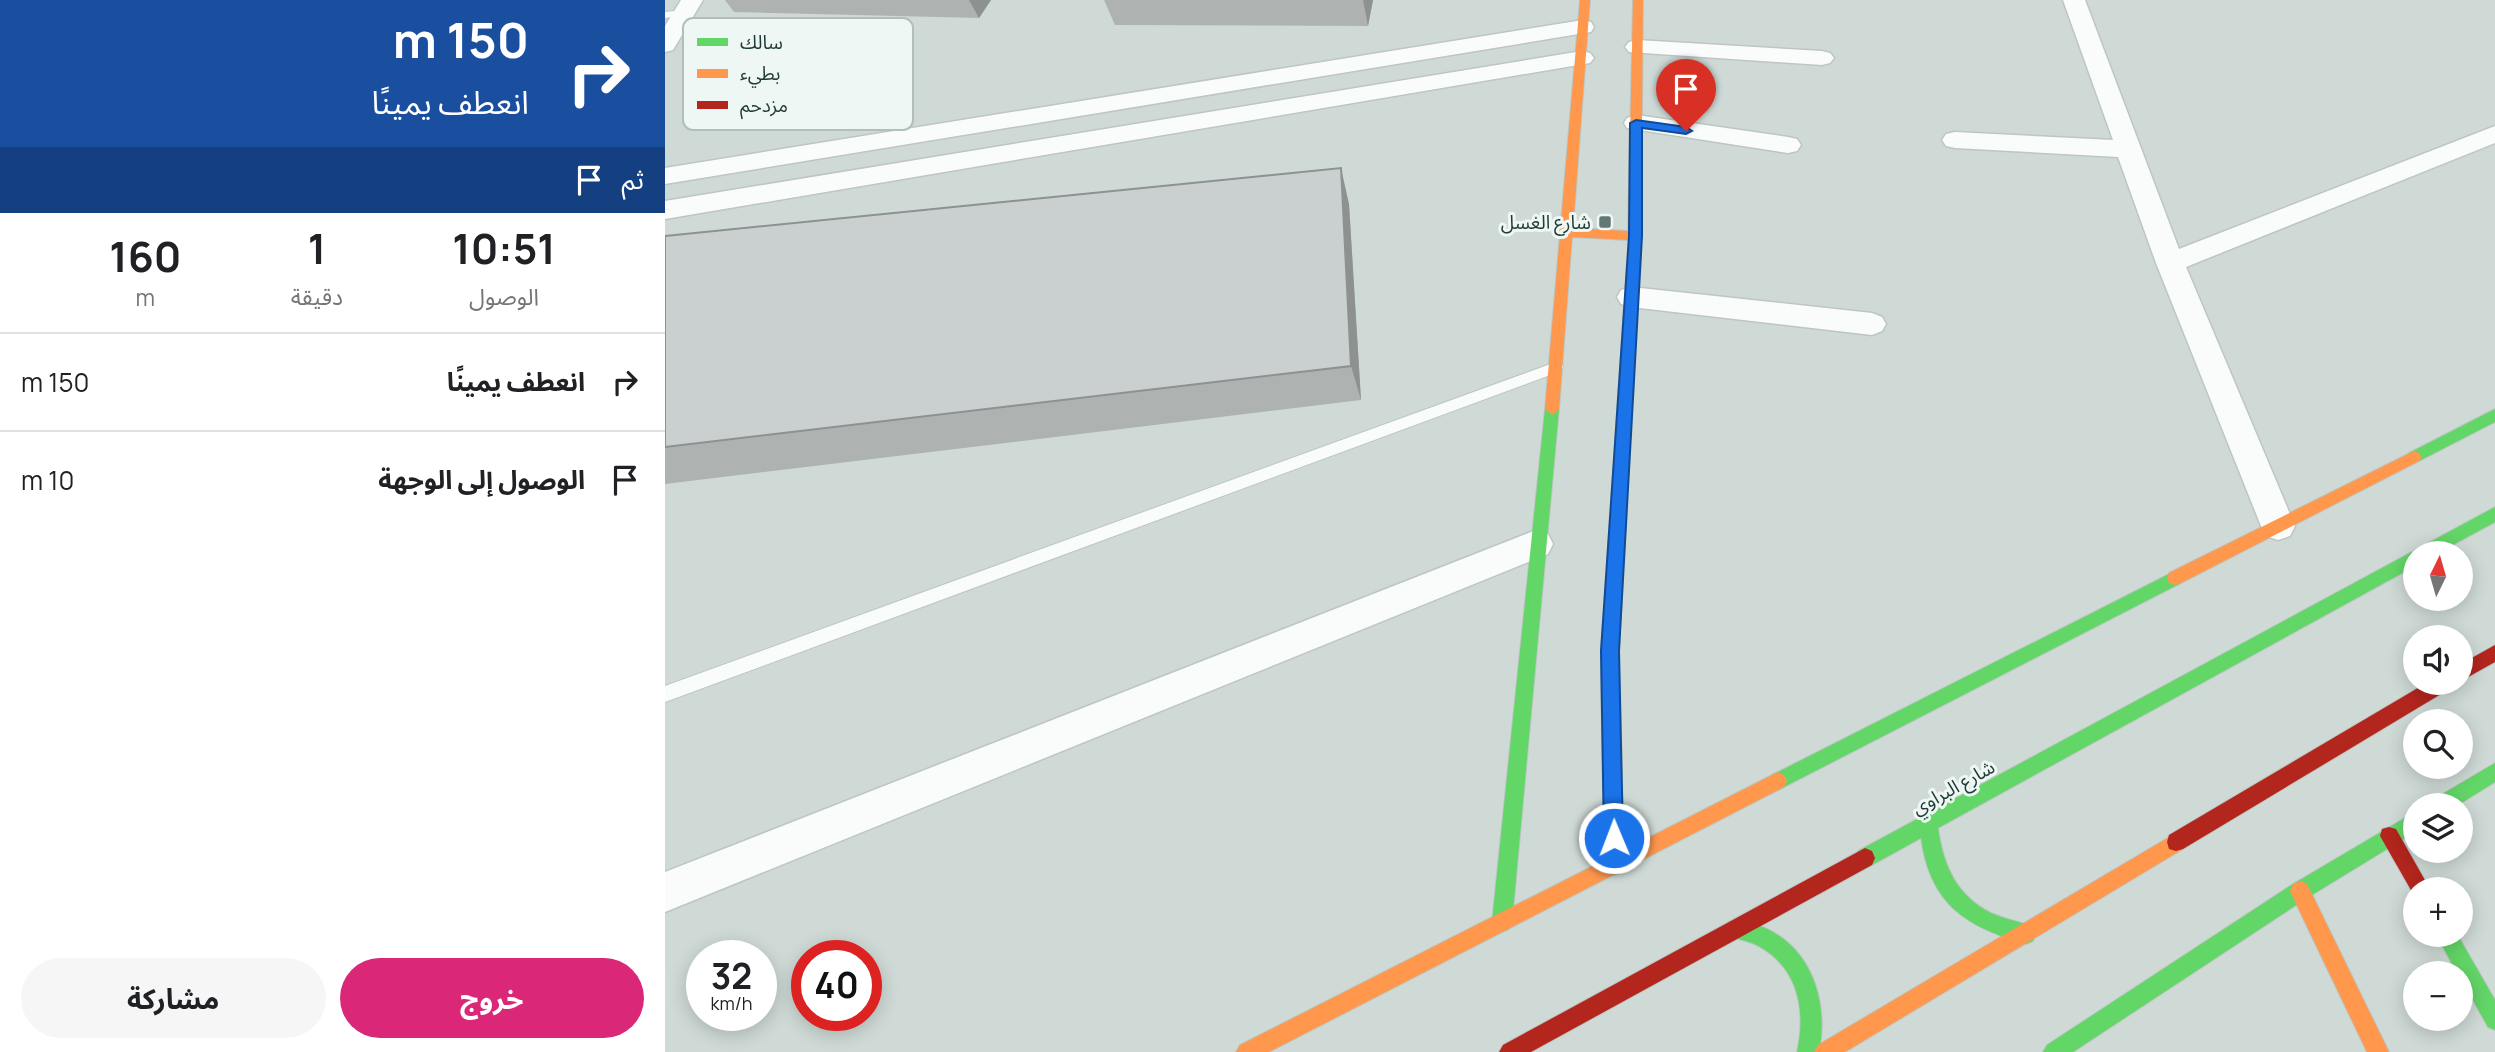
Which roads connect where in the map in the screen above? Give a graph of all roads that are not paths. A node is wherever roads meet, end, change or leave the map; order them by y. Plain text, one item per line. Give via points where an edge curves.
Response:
1 (1585, 0) edge
2 (1639, 0) edge
3 (2074, 0) edge
4 (680, 10) edge
5 (1583, 27) junction
6 (665, 45) edge
7 (1637, 47) junction
8 (1582, 58) junction
9 (1822, 58) dead end
10 (1636, 123) junction
11 (2495, 134) edge
12 (1955, 140) dead end
13 (1788, 145) dead end
14 (2128, 149) junction
15 (665, 176) edge
16 (665, 210) edge
17 (1567, 232) junction
18 (1635, 236) junction
19 (2170, 263) junction
20 (1631, 297) junction
21 (1872, 324) dead end
22 (1556, 367) junction
23 (2495, 415) edge
24 (2495, 514) edge
25 (2278, 526) junction
26 (2446, 541) edge
27 (1537, 544) junction
28 (2403, 565) edge
29 (2495, 653) edge
30 (2473, 666) edge
31 (665, 694) edge
32 (2423, 695) edge
33 (2495, 772) edge
34 (2461, 793) edge
35 (1928, 824) junction
36 (2403, 828) edge
37 (2389, 836) junction
38 (1614, 865) junction
39 (2413, 877) edge
40 (2300, 891) junction
41 (665, 892) edge
42 (1502, 922) junction
43 (1736, 929) junction
44 (2026, 934) junction
45 (2453, 947) edge
46 (2495, 1020) edge
47 (1247, 1052) edge
48 (1510, 1052) edge
49 (1808, 1052) edge
50 (1825, 1052) edge
51 (2054, 1052) edge
52 (2378, 1052) edge

1 - 5 street
2 - 7 street
3 - 14 street
4 - 6 street
5 - 8 street
5 - 15 street
7 - 9 street
7 - 10 street
8 - 16 street
8 - 17 street
10 - 13 street
10 - 18 street
11 - 19 street
12 - 14 street
14 - 19 street
17 - 18 street
17 - 22 street
18 - 20 street
19 - 25 street
20 - 21 street
20 - 38 street via 1610,651
22 - 27 street
22 - 31 lane
23 - 25 street
24 - 26 street
25 - 38 street
27 - 41 street
27 - 42 street
28 - 35 street, شارع البراوي
29 - 30 street
32 - 44 street
33 - 34 street
35 - 43 street, شارع البراوي
35 - 44 street via 1937,874 1952,898 1999,929
36 - 37 street
37 - 39 street
37 - 40 street
38 - 42 street
40 - 51 street
40 - 52 street
42 - 47 street
43 - 48 street, شارع البراوي
43 - 49 street via 1767,939 1793,962 1810,994 1814,1031
44 - 50 street
45 - 46 street

